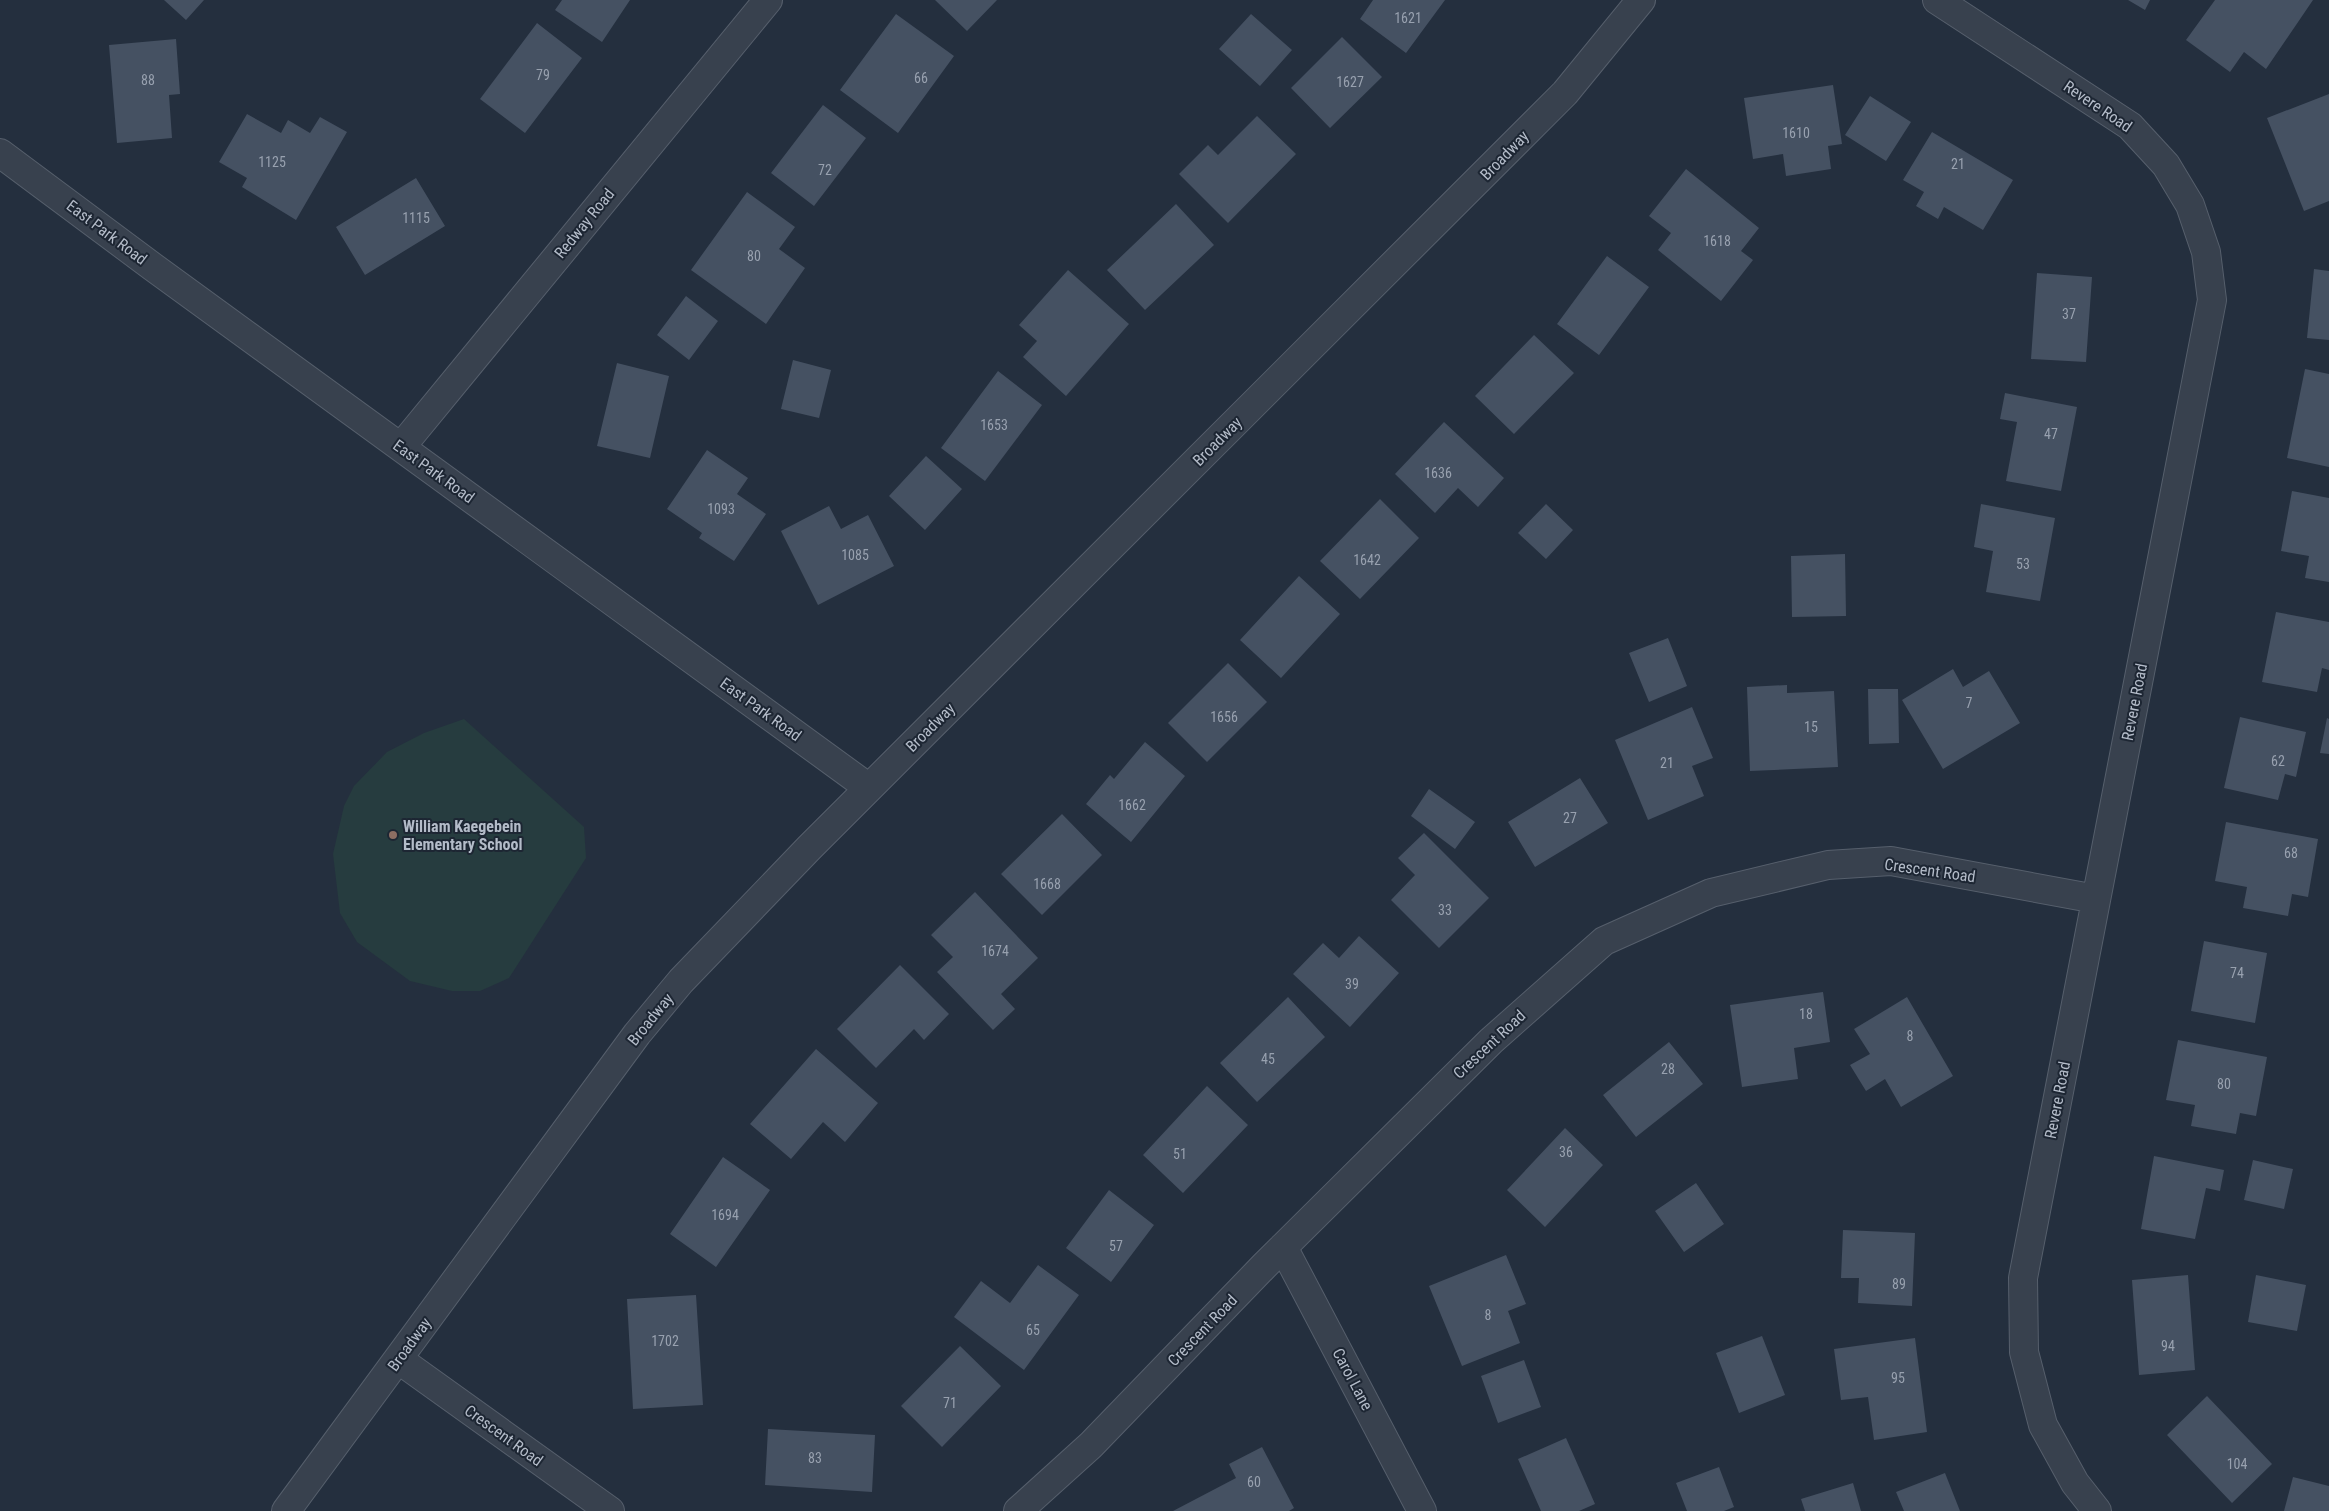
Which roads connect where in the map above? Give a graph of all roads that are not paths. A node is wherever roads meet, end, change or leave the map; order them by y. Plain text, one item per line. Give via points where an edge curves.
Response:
1 (768, 0) edge
2 (1641, 0) edge
3 (1937, 0) edge
4 (0, 153) edge
5 (401, 447) junction
6 (869, 788) junction
7 (2096, 899) junction
8 (1283, 1247) junction
9 (398, 1359) junction
10 (286, 1511) edge
11 (610, 1511) edge
12 (1018, 1511) edge
13 (1422, 1511) edge
14 (2097, 1511) edge

1 - 5 street, Redway Road
2 - 6 street, Broadway via 1565,93
3 - 7 street, Revere Road via 2130,126 2166,165 2190,206 2206,252 2212,300
4 - 5 street, East Park Road
5 - 6 street, East Park Road
6 - 9 street, Broadway via 681,981 637,1034
7 - 8 street, Crescent Road via 1891,862 1828,865 1711,893 1604,941 1491,1040
7 - 14 street, Revere Road via 2023,1278 2024,1352 2043,1424 2075,1483
8 - 12 street, Crescent Road via 1091,1445
8 - 13 street, Carol Lane
9 - 10 street, Broadway
9 - 11 street, Crescent Road

